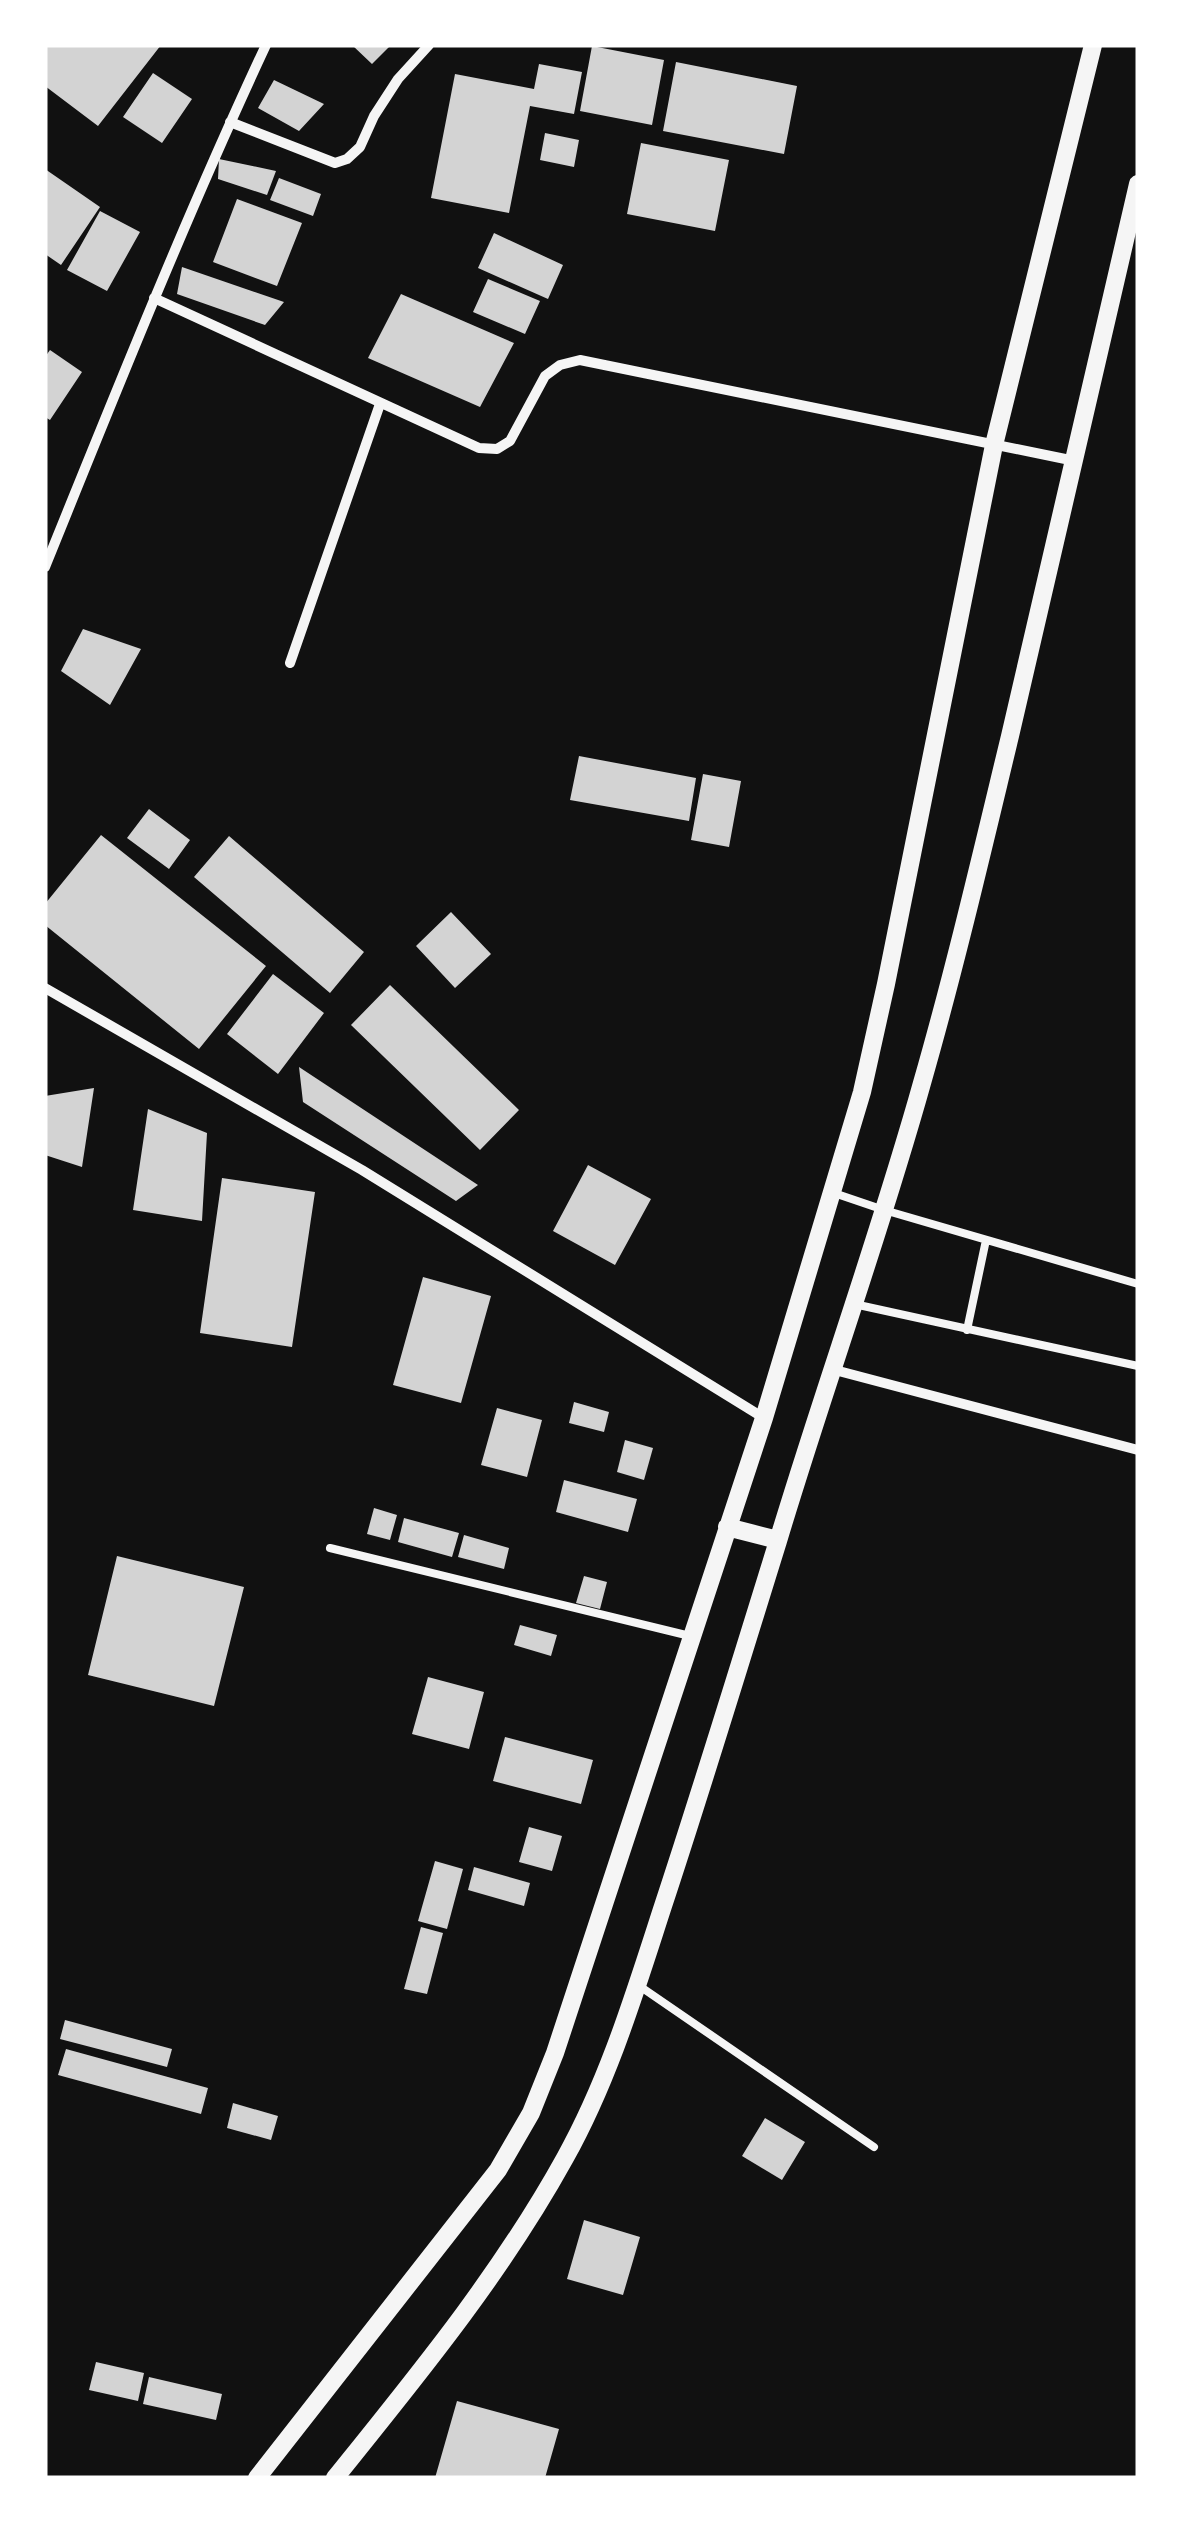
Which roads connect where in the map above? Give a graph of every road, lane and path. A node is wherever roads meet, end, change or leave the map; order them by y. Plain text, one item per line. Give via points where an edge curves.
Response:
1 (266, 45) edge
2 (428, 45) edge
3 (1093, 45) edge
4 (230, 122) junction
5 (1138, 184) edge
6 (154, 298) junction
7 (380, 404) junction
8 (994, 445) junction
9 (1076, 461) junction
10 (45, 566) edge
11 (290, 662) dead end
12 (45, 988) edge
13 (832, 1192) junction
14 (884, 1210) junction
15 (986, 1240) junction
16 (1138, 1284) edge
17 (853, 1304) junction
18 (967, 1330) junction
19 (1138, 1366) edge
20 (831, 1369) junction
21 (764, 1418) junction
22 (1138, 1450) edge
23 (727, 1527) junction
24 (778, 1540) junction
25 (330, 1548) dead end
26 (692, 1636) junction
27 (638, 1985) junction
28 (874, 2148) dead end
29 (257, 2478) edge
30 (334, 2478) edge

1 - 4 street
2 - 4 street via 398,78 347,159 335,163
3 - 8 street
4 - 6 street
5 - 9 street
6 - 7 street
6 - 10 street
7 - 8 street via 479,448 497,449 510,441 545,376 580,360
7 - 11 street
8 - 9 street
8 - 13 street via 886,984
9 - 14 street via 964,928
12 - 21 street via 362,1170
13 - 14 lane
13 - 21 street
14 - 15 lane
14 - 17 street
15 - 16 lane
15 - 18 lane
17 - 18 lane
17 - 20 street
18 - 19 lane
20 - 22 street
20 - 24 street
21 - 23 street
23 - 24 street
23 - 26 street
24 - 27 street
25 - 26 lane
26 - 29 street via 530,2113 498,2170
27 - 28 lane
27 - 30 street via 607,2070 546,2190 500,2264

